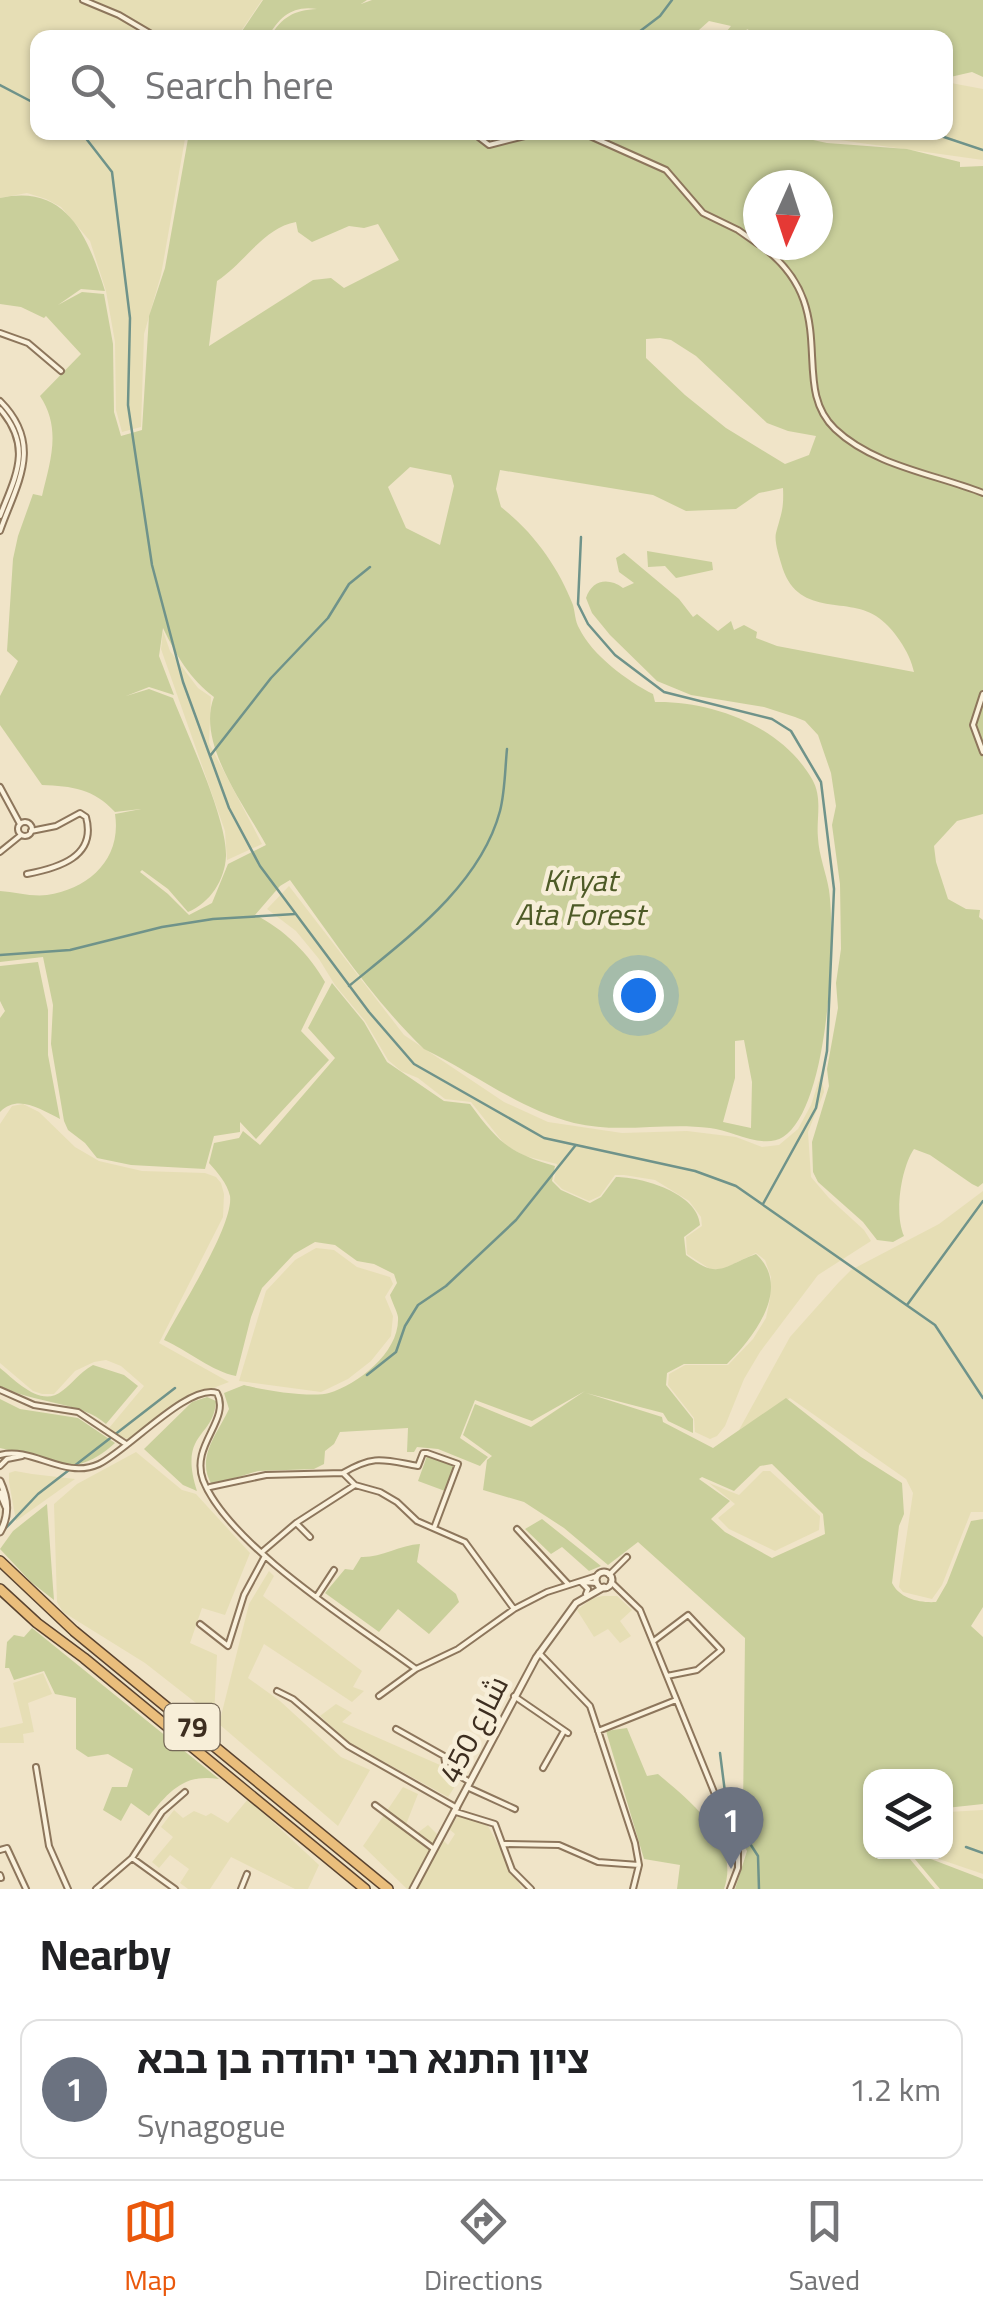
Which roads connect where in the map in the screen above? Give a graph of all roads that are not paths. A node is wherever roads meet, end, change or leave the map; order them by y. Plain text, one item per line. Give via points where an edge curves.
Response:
1 (83, 0) edge
2 (144, 30) edge
3 (482, 140) edge
4 (509, 140) edge
5 (599, 140) edge
6 (743, 233) edge
7 (778, 260) edge
8 (0, 334) edge
9 (61, 371) dead end
10 (0, 405) edge
11 (983, 492) edge
12 (0, 516) edge
13 (0, 531) edge
14 (983, 694) edge
15 (983, 752) edge
16 (0, 787) edge
17 (20, 824) junction
18 (31, 830) junction
19 (22, 836) junction
20 (0, 852) edge
21 (27, 874) dead end
22 (0, 1390) edge
23 (127, 1445) junction
24 (0, 1456) edge
25 (23, 1456) junction
26 (0, 1466) edge
27 (344, 1473) junction
28 (0, 1481) edge
29 (355, 1485) junction
30 (208, 1488) junction
31 (0, 1493) edge
32 (6, 1508) junction
33 (296, 1523) junction
34 (434, 1528) junction
35 (516, 1529) dead end
36 (0, 1532) edge
37 (310, 1537) dead end
38 (263, 1554) junction
39 (627, 1557) dead end
40 (0, 1561) edge
41 (334, 1570) dead end
42 (610, 1578) junction
43 (597, 1579) junction
44 (578, 1582) junction
45 (568, 1584) junction
46 (604, 1588) junction
47 (0, 1589) edge
48 (317, 1596) junction
49 (585, 1596) junction
50 (514, 1609) junction
51 (200, 1624) dead end
52 (654, 1640) junction
53 (540, 1653) junction
54 (416, 1669) junction
55 (668, 1676) junction
56 (277, 1690) dead end
57 (379, 1696) dead end
58 (514, 1696) junction
59 (676, 1700) junction
60 (396, 1729) dead end
61 (598, 1731) junction
62 (36, 1767) dead end
63 (544, 1768) dead end
64 (469, 1785) junction
65 (185, 1792) dead end
66 (375, 1805) dead end
67 (515, 1808) dead end
68 (457, 1810) junction
69 (503, 1844) junction
70 (434, 1849) junction
71 (0, 1850) edge
72 (132, 1858) junction
73 (638, 1865) junction
74 (247, 1874) dead end
75 (26, 1889) edge
76 (68, 1889) edge
77 (96, 1889) edge
78 (175, 1889) edge
79 (240, 1889) edge
80 (365, 1889) edge
81 (388, 1889) edge
82 (414, 1889) edge
83 (531, 1889) edge
84 (633, 1889) edge
85 (730, 1889) edge

1 - 2 street
3 - 4 street
5 - 6 street via 666,170 703,213
7 - 11 street via 805,300 824,418 872,454
8 - 9 street via 28,343
10 - 12 street via 20,451
10 - 13 street via 19,426 25,451
14 - 15 street via 973,725
16 - 17 street
17 - 18 street
17 - 19 street
18 - 19 street
18 - 21 street via 80,813 89,828 77,856
19 - 20 street
22 - 23 street via 34,1405 78,1412
23 - 25 street via 86,1468
23 - 30 street via 203,1390 216,1392 220,1412 201,1458
24 - 25 street
25 - 26 street
27 - 29 street
27 - 30 street via 266,1476
27 - 34 street via 374,1459 418,1466 422,1453 458,1464
28 - 32 street
29 - 33 street
29 - 34 street via 380,1492
30 - 38 street
31 - 32 street
32 - 36 street
33 - 37 street
33 - 38 street
34 - 50 street via 466,1542
35 - 45 street
38 - 48 street
38 - 51 street via 228,1646
39 - 42 street
40 - 81 highway, 79 via 74,1631
41 - 48 street
42 - 43 street via 603,1572
42 - 46 street, شارع 450
42 - 52 street via 640,1610
43 - 44 street
43 - 46 street
43 - 49 street, شارع 450
44 - 45 street
44 - 49 street via 588,1588
45 - 50 street
46 - 49 street, شارع 450
47 - 80 highway, 79
48 - 54 street
49 - 53 street, شارع 450
50 - 54 street
52 - 55 street
52 - 55 street via 688,1615 720,1650 697,1670
53 - 58 street, شارع 450
53 - 61 street via 580,1692
54 - 57 street
55 - 59 street
56 - 68 street via 348,1746
58 - 63 street via 566,1732
58 - 64 street, شارع 450
59 - 61 street
59 - 85 street via 738,1851
60 - 64 street via 444,1756 446,1768
61 - 73 street
62 - 76 street via 49,1846
64 - 67 street
64 - 68 street, شارع 450
65 - 72 street via 162,1812
66 - 70 street
68 - 69 street via 495,1824
68 - 70 street, شارع 450
69 - 73 street via 559,1846 598,1862
69 - 83 street via 512,1870
70 - 82 street, شارع 450
71 - 75 street via 7,1848
72 - 77 street
72 - 78 street
73 - 84 street
74 - 79 street

